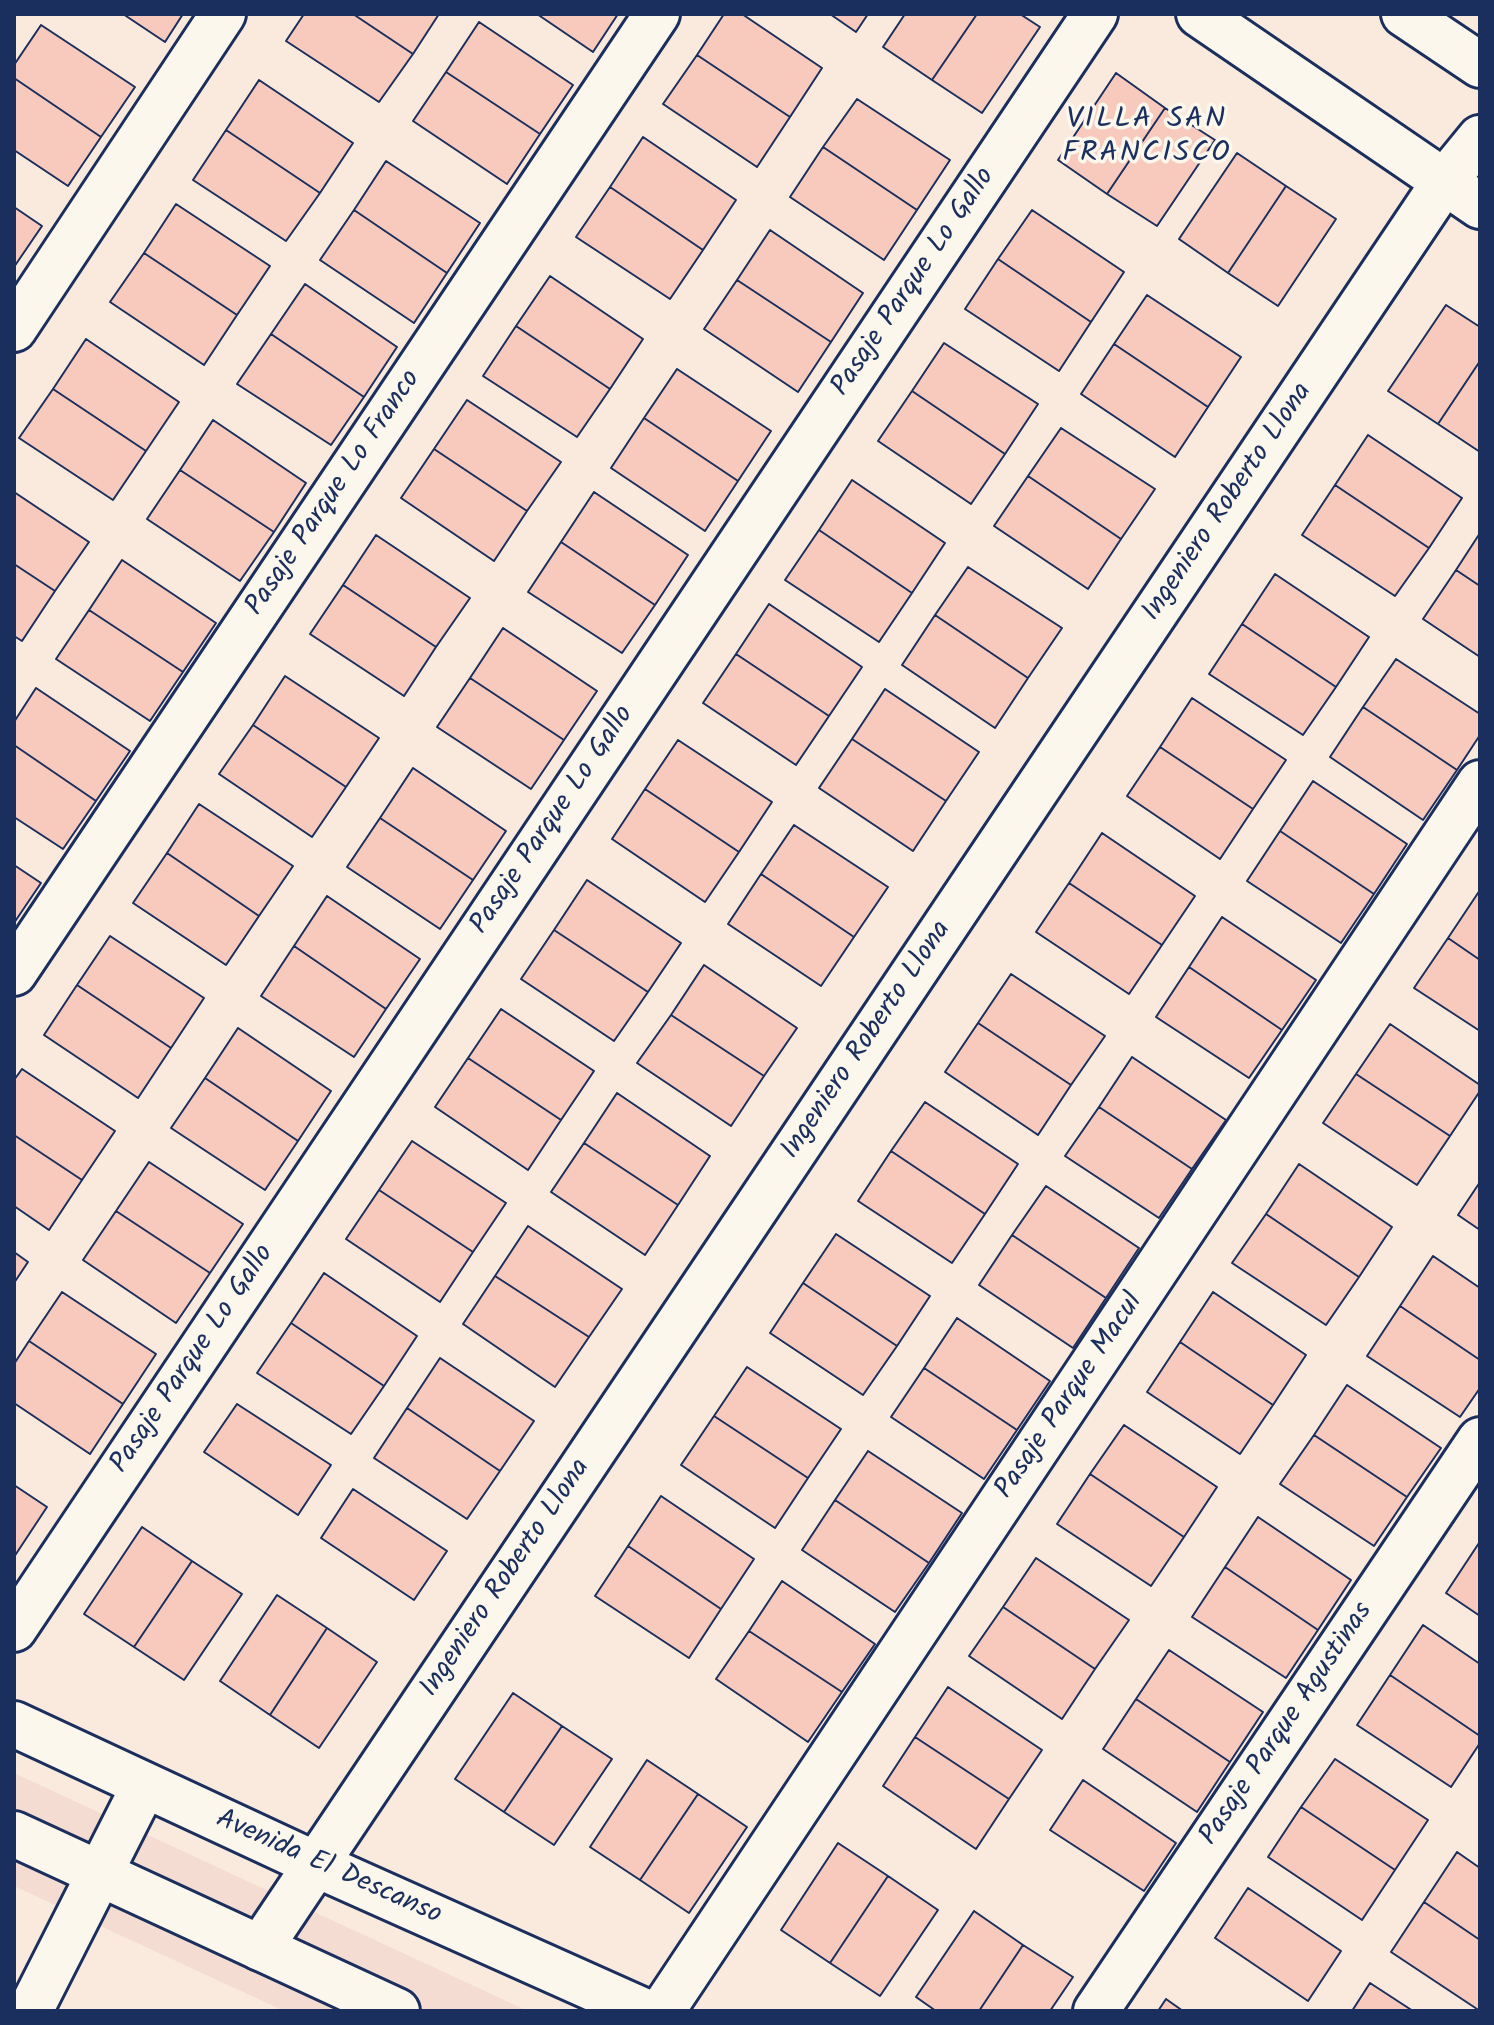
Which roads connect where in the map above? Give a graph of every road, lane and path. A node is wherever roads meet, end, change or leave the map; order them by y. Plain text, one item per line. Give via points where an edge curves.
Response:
1 (223, 14) edge
2 (657, 14) edge
3 (1095, 14) edge
4 (1199, 14) edge
5 (1404, 14) edge
6 (1480, 65) edge
7 (1480, 138) edge
8 (1444, 182) junction
9 (1480, 206) edge
10 (14, 329) edge
11 (1480, 783) edge
12 (14, 973) edge
13 (1480, 1440) edge
14 (14, 1629) edge
15 (14, 1724) edge
16 (144, 1786) junction
17 (14, 1834) edge
18 (315, 1864) junction
19 (100, 1874) junction
20 (260, 1948) junction
21 (30, 2011) edge
22 (397, 2011) edge
23 (644, 2011) edge
24 (662, 2011) edge
25 (1096, 2011) edge

1 - 10 street
2 - 12 street, Pasaje Parque Lo Franco
3 - 14 street, Pasaje Parque Lo Gallo
4 - 8 street
5 - 6 street
7 - 8 street, Ingeniero Roberto Llona
8 - 9 street
8 - 18 street, Ingeniero Roberto Llona
11 - 24 street, Pasaje Parque Macul
13 - 25 street, Pasaje Parque Agustinas
15 - 16 street, Avenida El Descanso
16 - 18 street, Avenida El Descanso
16 - 19 street
17 - 19 street
18 - 20 street, Ingeniero Roberto Llona
18 - 23 street, Avenida El Descanso
19 - 20 street
19 - 21 street
20 - 22 street

